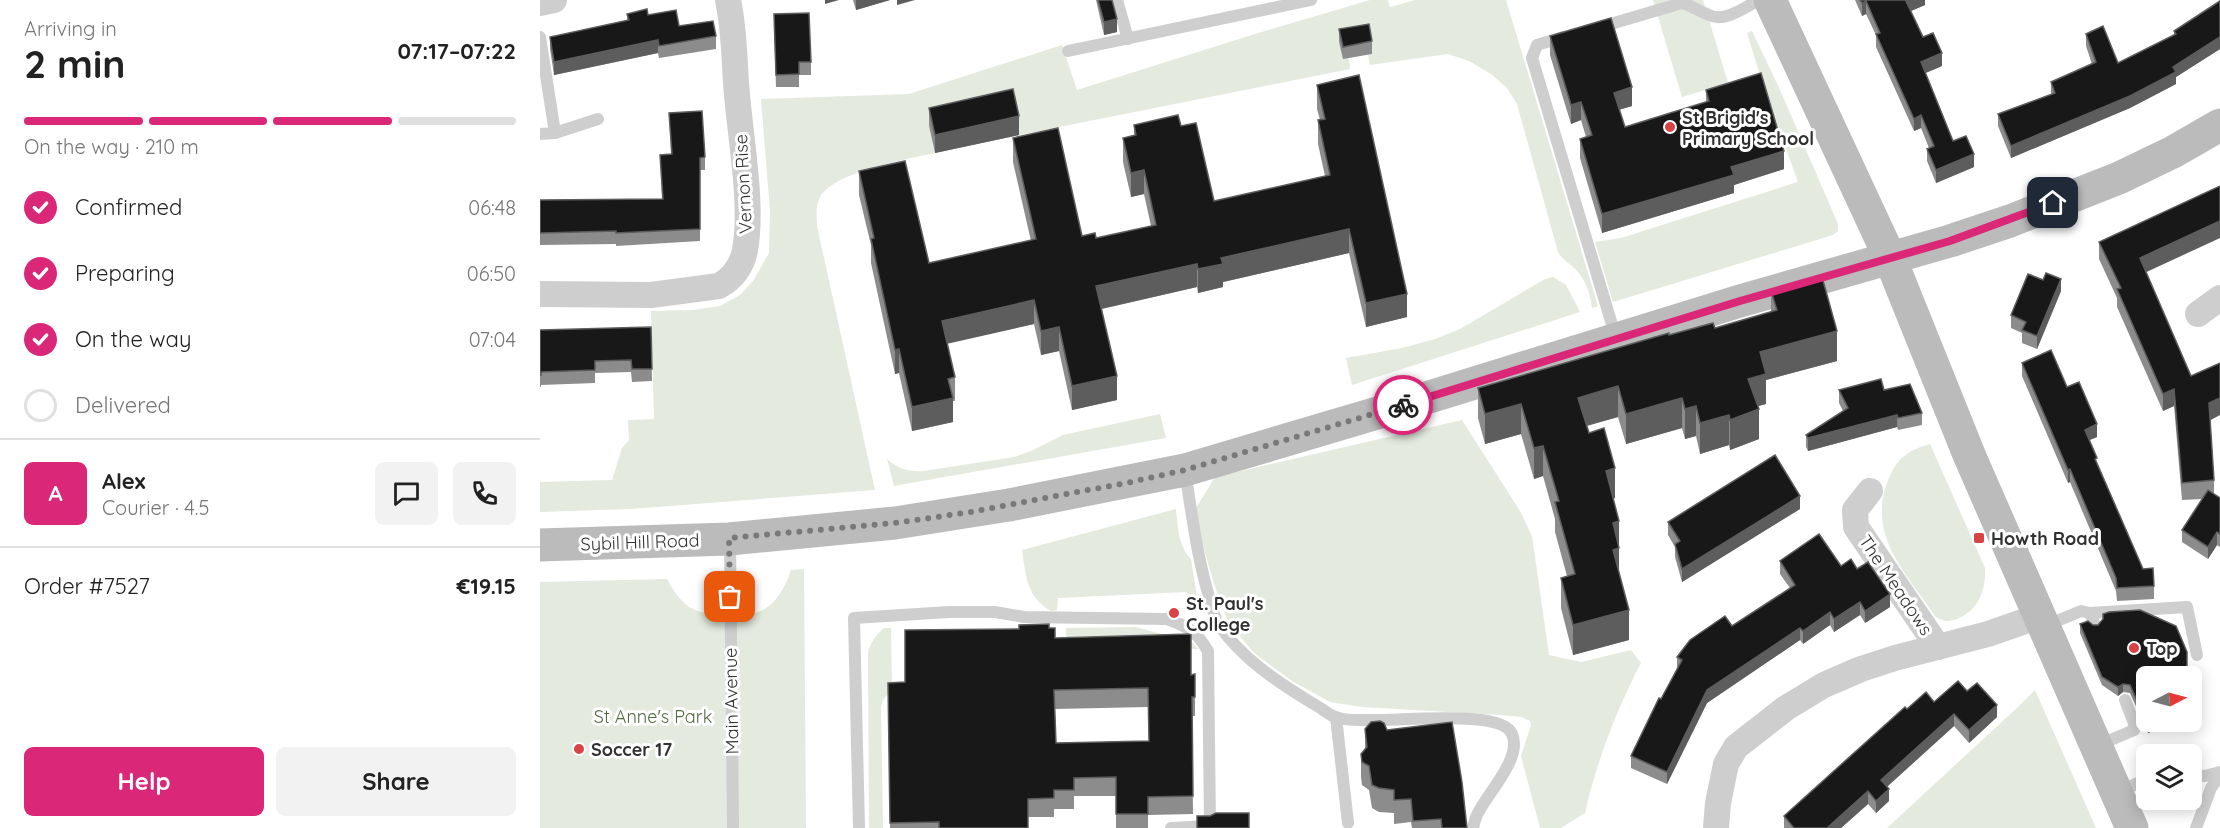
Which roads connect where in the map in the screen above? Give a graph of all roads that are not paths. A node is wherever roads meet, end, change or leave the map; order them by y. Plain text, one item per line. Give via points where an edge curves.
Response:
1 (554, 0) edge
2 (728, 0) edge
3 (1117, 0) edge
4 (1759, 0) edge
5 (1770, 0) edge
6 (1305, 1) edge
7 (540, 3) edge
8 (540, 37) edge
9 (1128, 39) junction
10 (1068, 51) dead end
11 (598, 118) dead end
12 (2220, 125) edge
13 (555, 132) junction
14 (540, 134) edge
15 (1890, 258) junction
16 (540, 294) edge
17 (2220, 297) edge
18 (2198, 314) dead end
19 (1617, 340) junction
20 (1185, 470) junction
21 (1870, 491) dead end
22 (729, 538) junction
23 (540, 545) edge
24 (2090, 613) junction
25 (2042, 621) junction
26 (2095, 626) edge
27 (1938, 646) junction
28 (2197, 655) dead end
29 (2125, 700) dead end
30 (1336, 717) junction
31 (2095, 747) junction
32 (2220, 774) edge
33 (2202, 776) edge
34 (2136, 784) edge
35 (2116, 794) junction
36 (1348, 823) dead end
37 (733, 828) edge
38 (859, 828) edge
39 (1172, 828) edge
40 (1473, 828) edge
41 (1716, 828) edge
42 (2132, 828) edge
43 (2196, 828) edge

1 - 7 street
2 - 16 street, Vernon Rise via 736,49 747,226 739,267 729,281 719,286 651,295
3 - 9 lane
4 - 19 lane via 1724,18 1711,17 1682,3 1537,45 1532,58
5 - 15 main road
6 - 9 lane
8 - 13 lane
9 - 10 lane
11 - 13 lane
12 - 15 main road, Sybil Hill Road via 2120,178 1950,241
13 - 14 lane
15 - 19 main road, Sybil Hill Road
15 - 25 main road via 1966,448
17 - 18 street
19 - 20 main road, Sybil Hill Road
20 - 22 main road, Sybil Hill Road via 971,512
20 - 30 lane via 1193,532 1218,624 1247,658
21 - 27 street, The Meadows via 1855,510 1856,527
22 - 23 main road, Sybil Hill Road
22 - 37 lane, Main Avenue
24 - 25 lane via 2081,610
24 - 26 lane
24 - 28 lane via 2187,607
25 - 27 street, The Meadows
25 - 31 main road
27 - 41 street, The Meadows via 1861,669 1824,685 1786,708 1736,747 1726,764
29 - 31 lane via 2134,730
30 - 36 lane
30 - 40 lane via 1420,717 1506,726 1514,750
31 - 35 main road
32 - 33 lane
32 - 43 lane
34 - 35 lane
35 - 42 main road
38 - 39 lane via 854,618 995,612 1024,618 1167,619 1200,636 1209,651 1210,826

